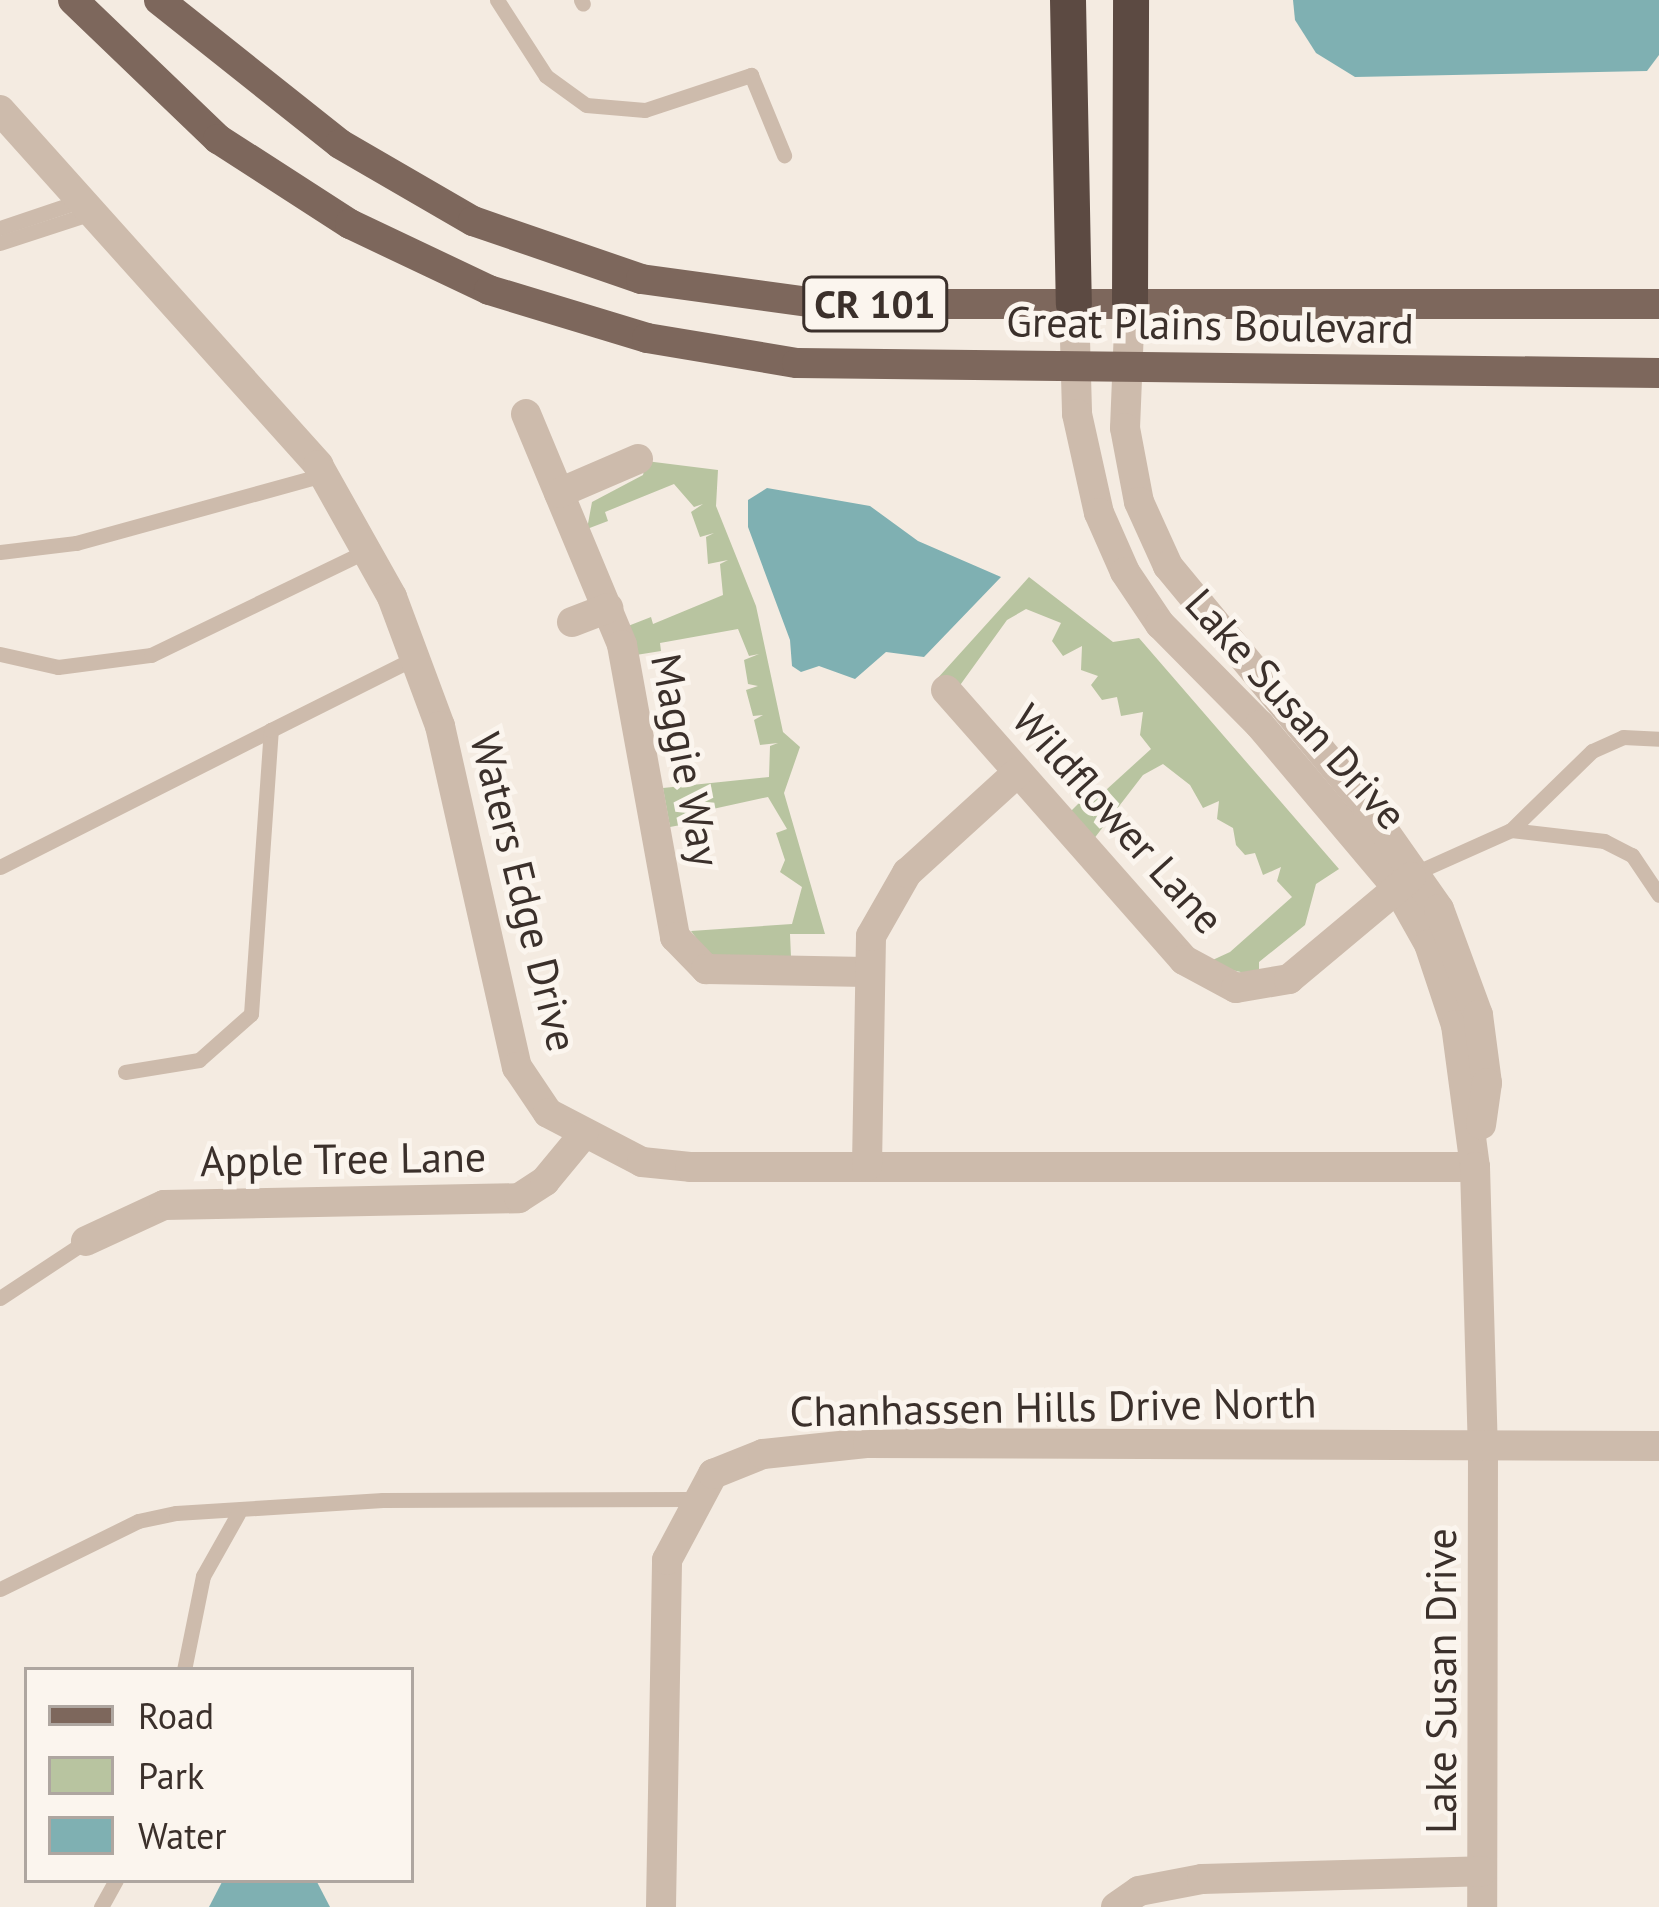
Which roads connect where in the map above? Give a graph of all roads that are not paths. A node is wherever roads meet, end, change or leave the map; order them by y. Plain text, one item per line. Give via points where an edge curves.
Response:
1 (73, 0) edge
2 (159, 0) edge
3 (497, 0) edge
4 (1069, 0) edge
5 (1131, 0) edge
6 (0, 110) edge
7 (784, 155) dead end
8 (88, 206) junction
9 (0, 228) edge
10 (0, 243) edge
11 (1074, 304) junction
12 (1130, 304) junction
13 (1659, 304) edge
14 (1129, 365) junction
15 (1074, 366) junction
16 (1659, 373) edge
17 (526, 413) dead end
18 (638, 459) dead end
19 (323, 475) junction
20 (560, 493) junction
21 (366, 551) junction
22 (0, 552) edge
23 (608, 608) junction
24 (572, 622) dead end
25 (0, 654) edge
26 (415, 658) junction
27 (946, 690) dead end
28 (271, 730) junction
29 (1659, 739) edge
30 (1017, 773) junction
31 (1511, 830) junction
32 (0, 867) edge
33 (1406, 881) junction
34 (1659, 895) edge
35 (866, 972) junction
36 (125, 1072) dead end
37 (583, 1135) junction
38 (867, 1166) junction
39 (1475, 1167) junction
40 (86, 1240) joint
41 (0, 1298) edge
42 (1484, 1446) junction
43 (1659, 1446) edge
44 (693, 1499) junction
45 (238, 1514) junction
46 (0, 1589) edge
47 (185, 1667) edge
48 (1482, 1871) junction
49 (662, 1907) edge
50 (1116, 1907) edge
51 (1482, 1907) edge

1 - 15 main road, Great Plains Boulevard / CR 101 via 218,139 350,224 488,290 647,338 797,364
2 - 11 main road, Great Plains Boulevard / CR 101 via 378,166 473,221 641,279 824,304
3 - 7 lane via 546,76 586,105 645,110 751,75
4 - 11 highway
5 - 12 highway
6 - 8 street, Waters Edge Drive
8 - 9 lane
8 - 10 lane
8 - 19 street, Waters Edge Drive
11 - 12 main road, Great Plains Boulevard / CR 101
11 - 15 street, Lake Susan Drive
12 - 13 main road, Great Plains Boulevard / CR 101
12 - 14 street, Lake Susan Drive
14 - 15 main road, Great Plains Boulevard / CR 101
14 - 16 main road, Great Plains Boulevard / CR 101
14 - 33 street, Lake Susan Drive via 1125,428 1139,502 1168,566
15 - 33 street, Lake Susan Drive via 1099,513 1125,572 1160,624
17 - 20 street, Maggie Way
18 - 20 street
19 - 21 street, Waters Edge Drive
19 - 22 lane via 76,543
20 - 23 street, Maggie Way
21 - 25 lane via 151,655 58,667
21 - 26 street, Waters Edge Drive
23 - 24 street
23 - 35 street, Maggie Way via 675,937 706,968
26 - 28 lane
26 - 37 street, Waters Edge Drive via 440,726 517,1067 548,1113
27 - 30 street, Wildflower Lane
28 - 32 lane
28 - 36 lane via 251,1014 199,1060
29 - 31 lane via 1623,737 1592,751
30 - 33 street, Wildflower Lane via 1184,960 1236,988 1289,979
30 - 35 street via 907,873 872,936
31 - 33 lane
31 - 34 lane via 1604,841 1632,855
33 - 39 street, Lake Susan Drive via 1456,1025
35 - 38 street
37 - 38 street, Waters Edge Drive via 658,1164
37 - 40 street, Apple Tree Lane via 545,1181 519,1198 164,1204
38 - 39 street, Waters Edge Drive
39 - 42 street, Lake Susan Drive
40 - 41 lane
42 - 43 street, Chanhassen Hills Drive North
42 - 44 street, Chanhassen Hills Drive North via 868,1443 763,1454 713,1474
42 - 48 street, Lake Susan Drive
44 - 45 lane via 383,1500
44 - 49 street, Chanhassen Hills Drive North via 667,1560
45 - 46 lane via 138,1521
45 - 47 lane via 203,1576
48 - 50 street via 1202,1879 1139,1891
48 - 51 street, Lake Susan Drive

